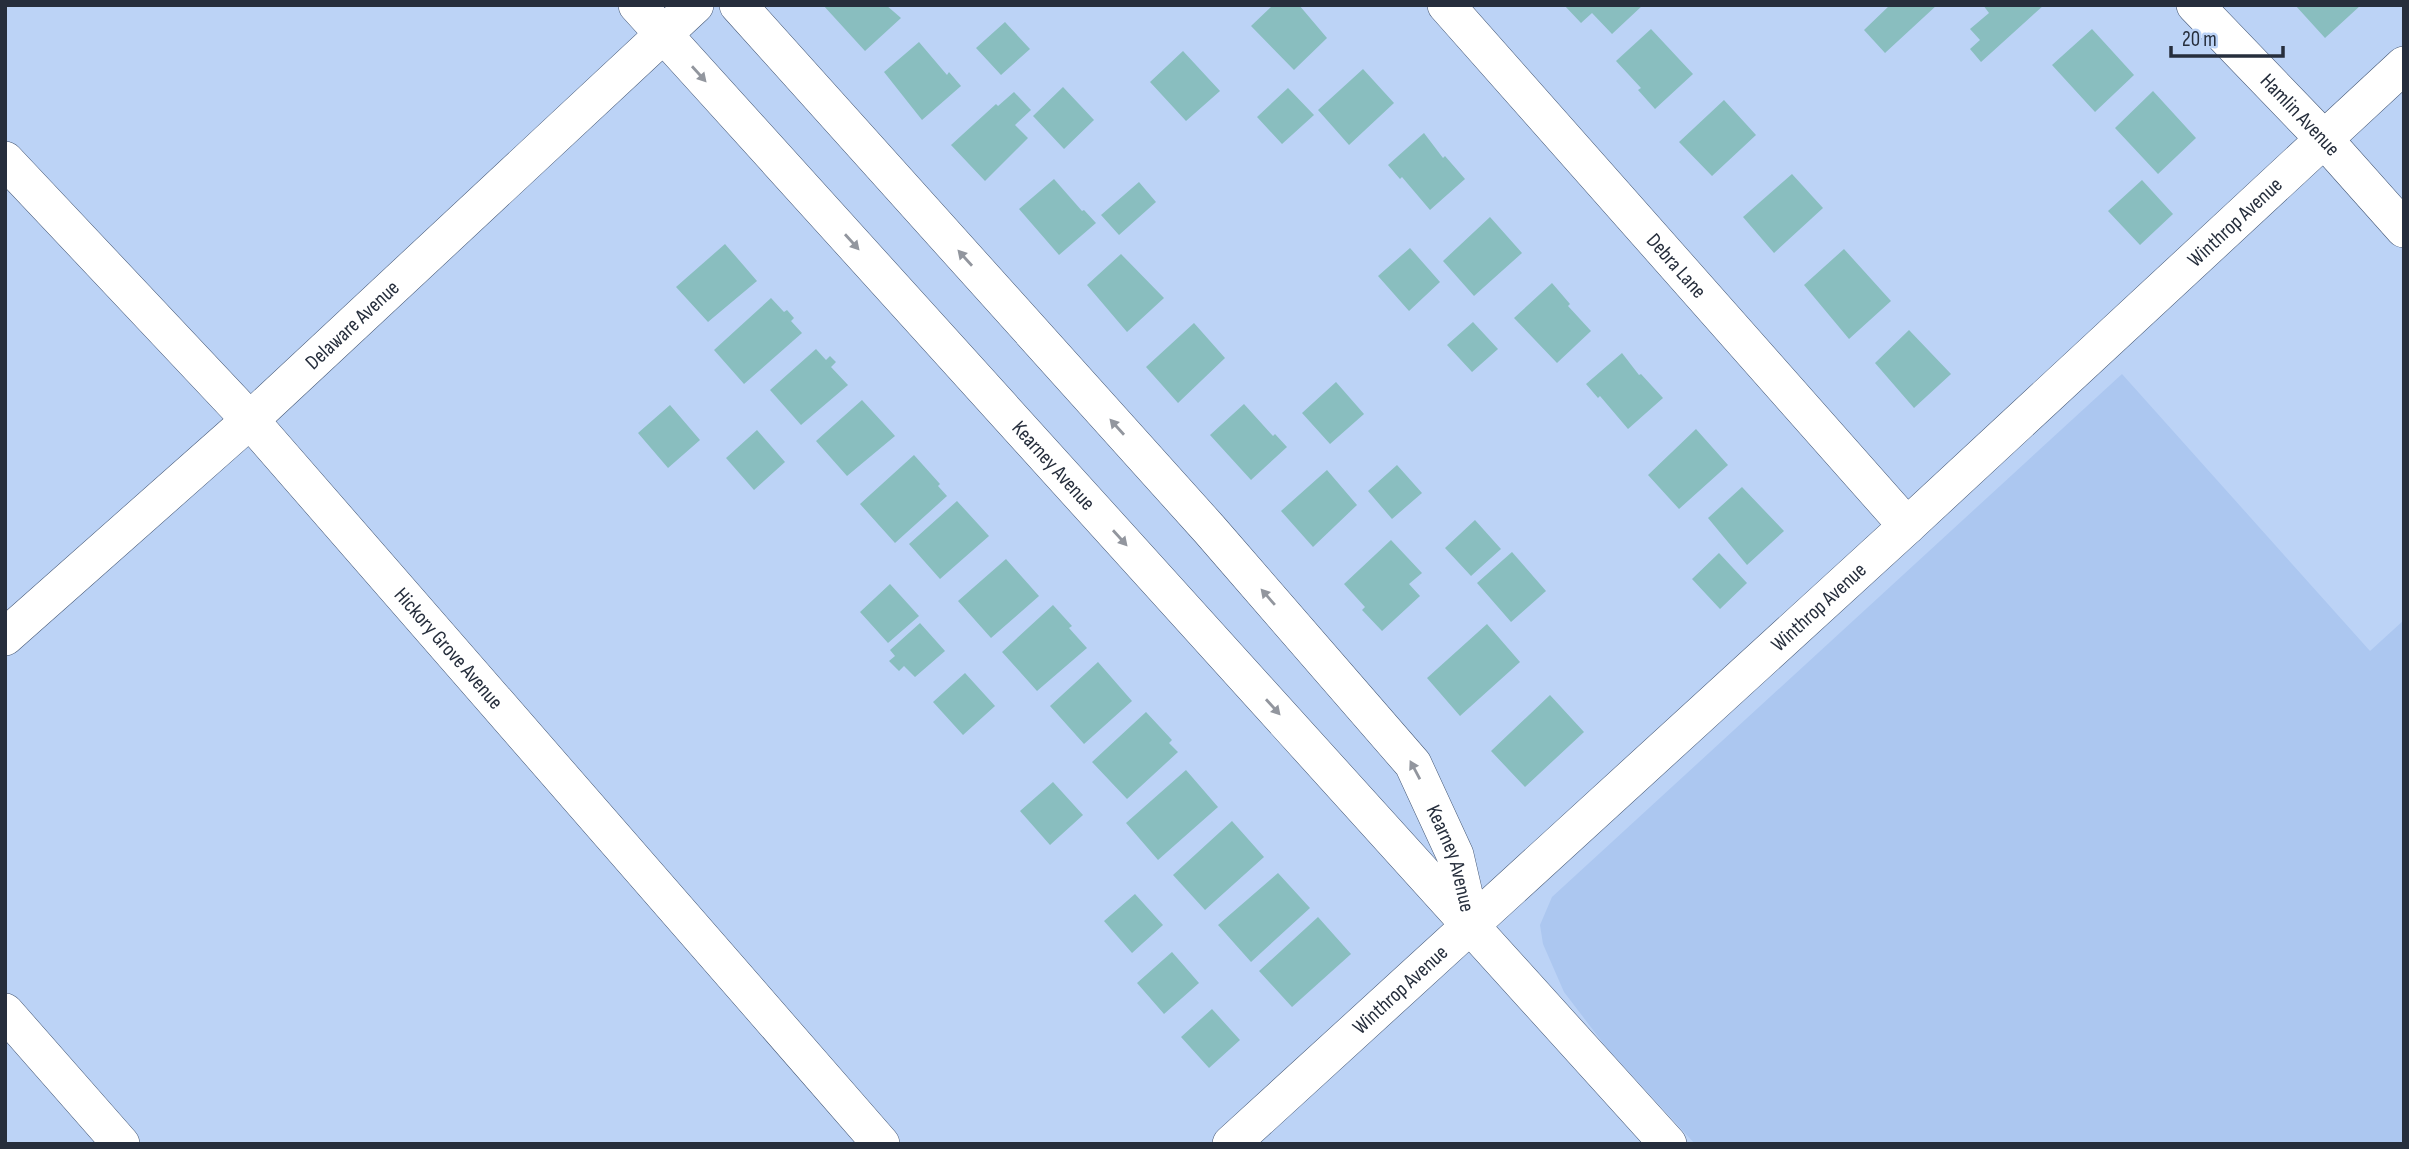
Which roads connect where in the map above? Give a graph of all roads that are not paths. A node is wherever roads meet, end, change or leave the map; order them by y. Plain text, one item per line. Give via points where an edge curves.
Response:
1 (637, 5) edge
2 (695, 5) edge
3 (737, 5) edge
4 (1446, 5) edge
5 (2194, 5) edge
6 (663, 34) junction
7 (2404, 65) edge
8 (2323, 138) junction
9 (5, 160) edge
10 (2404, 229) edge
11 (250, 420) junction
12 (1907, 526) junction
13 (5, 637) edge
14 (1471, 925) junction
15 (5, 1012) edge
16 (121, 1144) edge
17 (881, 1144) edge
18 (1231, 1144) edge
19 (1668, 1144) edge

1 - 6 street, Kearney Avenue
2 - 6 street, Delaware Avenue
14 -> 3 street, Kearney Avenue via 1455,855 1413,764 1210,530
4 - 12 street, Debra Lane
5 - 8 street, Hamlin Avenue
6 - 11 street, Delaware Avenue
6 -> 14 street, Kearney Avenue
7 - 8 street, Winthrop Avenue
8 - 10 street, Hamlin Avenue
8 - 12 street, Winthrop Avenue
9 - 11 street, Hickory Grove Avenue
11 - 13 street, Delaware Avenue
11 - 17 street, Hickory Grove Avenue
12 - 14 street, Winthrop Avenue
14 - 18 street, Winthrop Avenue
14 - 19 street, Kearney Avenue
15 - 16 street

